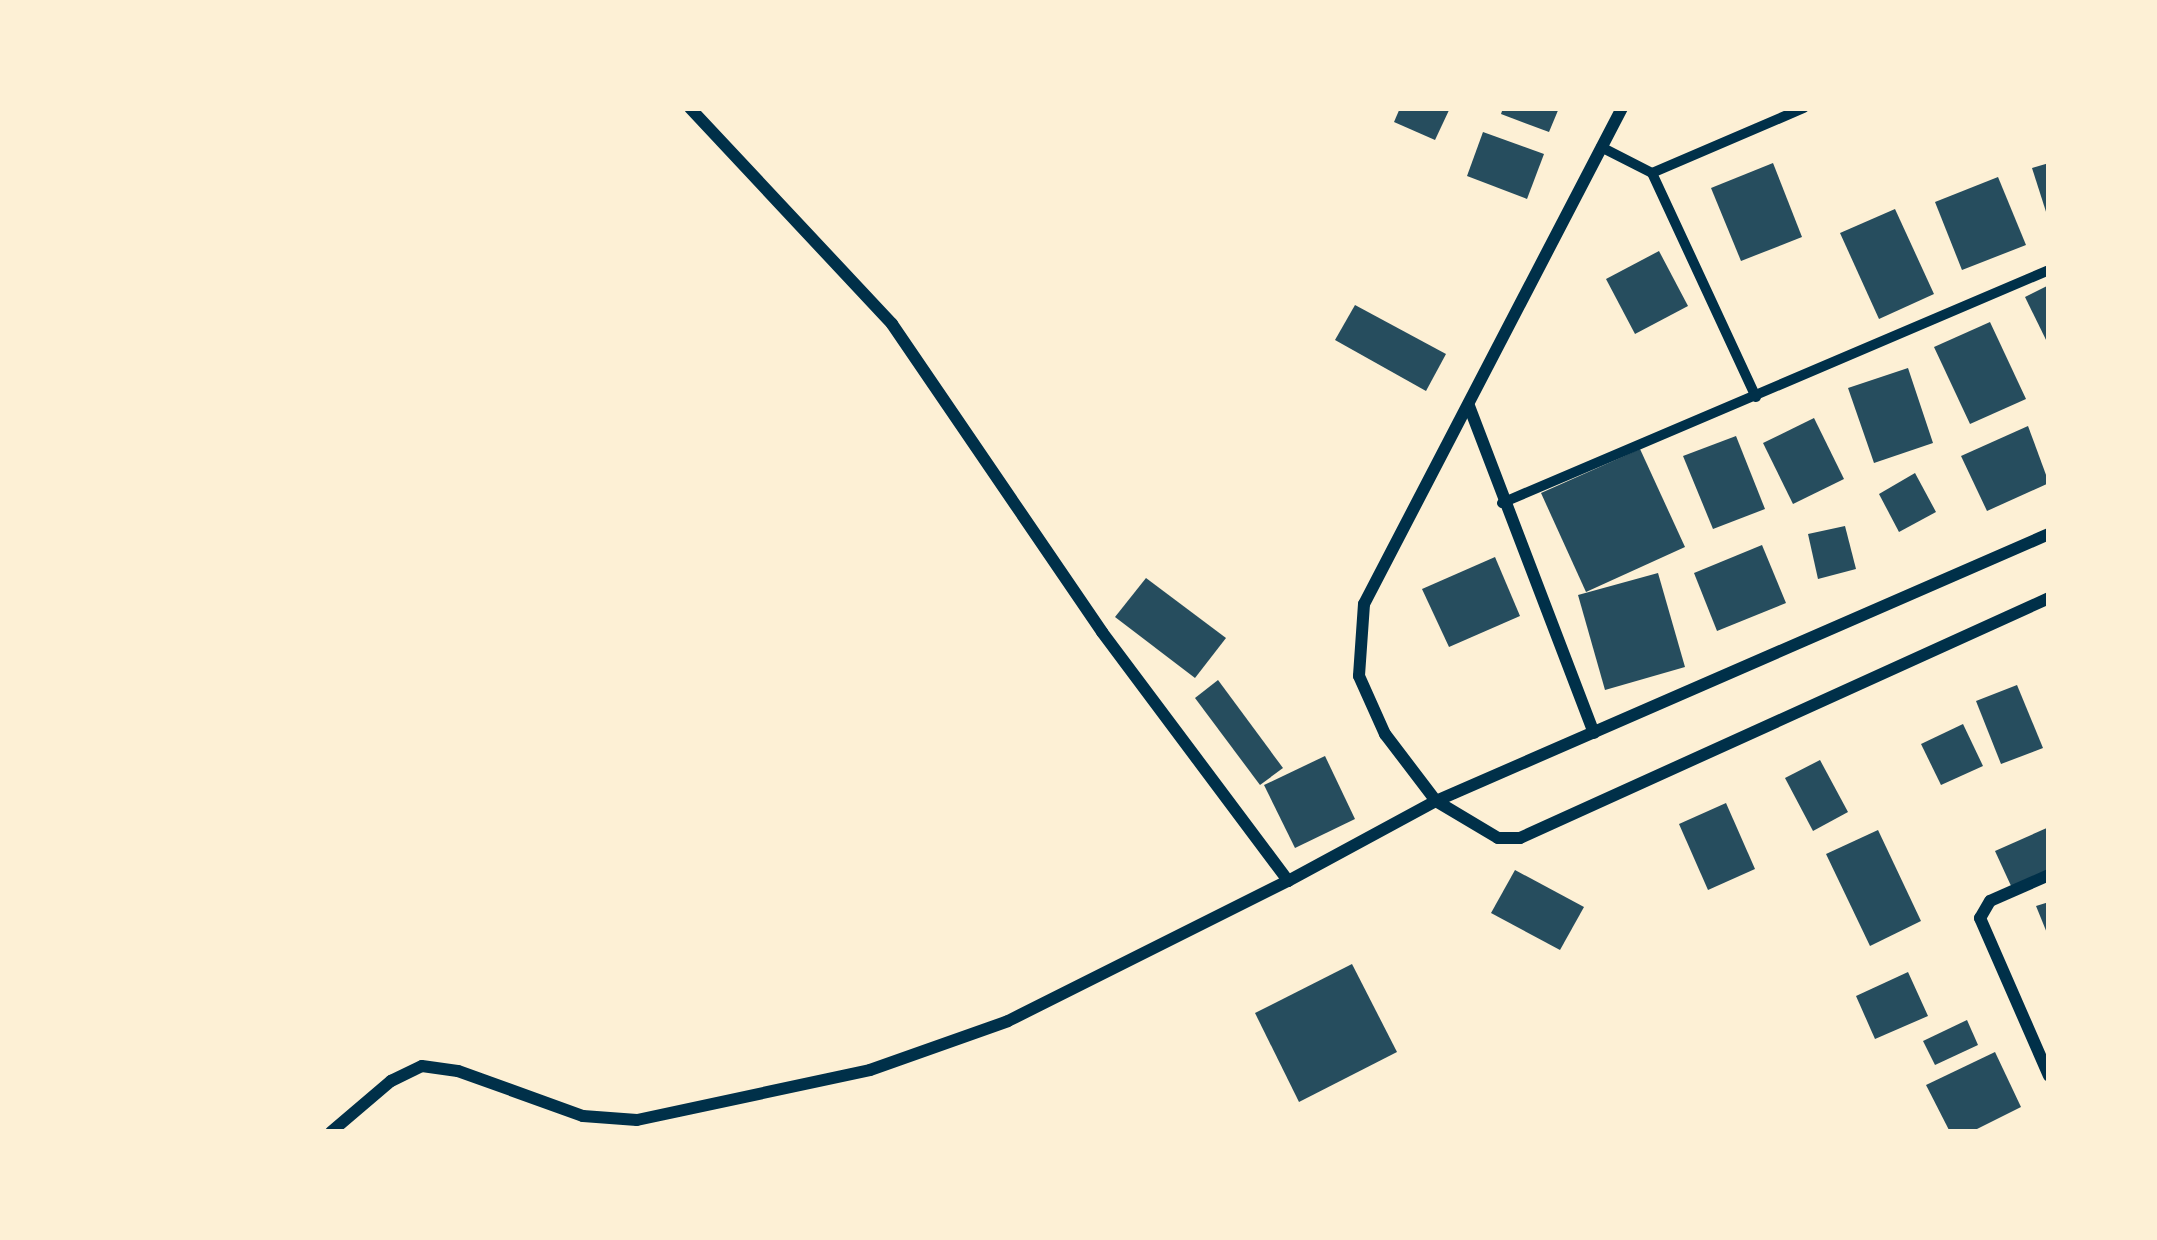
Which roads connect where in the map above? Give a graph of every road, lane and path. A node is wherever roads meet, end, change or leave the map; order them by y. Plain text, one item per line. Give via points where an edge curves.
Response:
1 (689, 108) edge
2 (1622, 108) edge
3 (1804, 108) edge
4 (1601, 147) junction
5 (1652, 173) junction
6 (2049, 270) edge
7 (1756, 397) junction
8 (1468, 406) junction
9 (1502, 503) junction
10 (2049, 534) edge
11 (2049, 598) edge
12 (1594, 733) junction
13 (1436, 801) junction
14 (2049, 875) edge
15 (1288, 881) junction
16 (2049, 1076) edge
17 (331, 1132) edge

1 - 15 street via 892,324 1102,632
2 - 4 street
3 - 5 street
4 - 5 street
4 - 8 street
5 - 7 street
6 - 7 street
7 - 9 street
8 - 9 street
8 - 13 street via 1384,555 1357,641 1368,701
9 - 12 street
10 - 12 street
11 - 13 street via 1520,838 1498,838
12 - 13 street
13 - 15 street
14 - 16 street via 1990,902 1981,918
15 - 17 street via 1008,1021 869,1070 637,1120 583,1115 422,1066 391,1081

